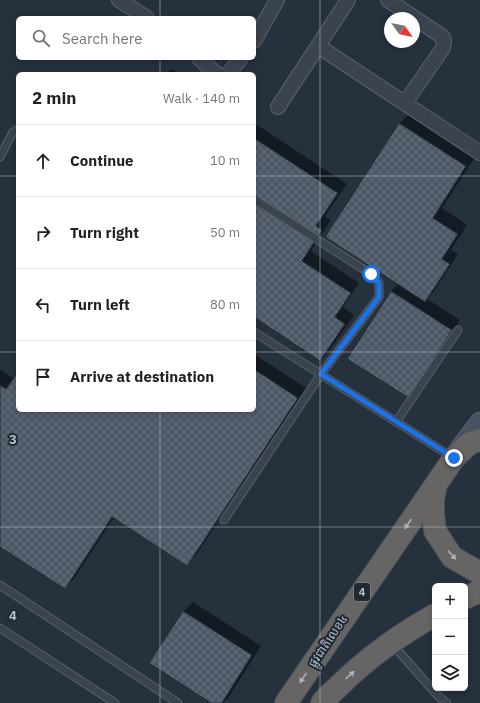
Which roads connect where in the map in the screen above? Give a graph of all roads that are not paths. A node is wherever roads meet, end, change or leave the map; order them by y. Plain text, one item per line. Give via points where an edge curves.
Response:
1 (119, 0) edge
2 (277, 0) edge
3 (348, 0) edge
4 (388, 0) edge
5 (144, 16) edge
6 (256, 37) edge
7 (318, 46) junction
8 (200, 60) edge
9 (239, 60) edge
10 (215, 72) edge
11 (230, 72) edge
12 (405, 103) junction
13 (278, 107) dead end
14 (16, 130) edge
15 (480, 153) edge
16 (0, 157) edge
17 (256, 200) edge
18 (458, 330) dead end
19 (256, 333) edge
20 (321, 374) junction
21 (396, 422) junction
22 (480, 424) edge
23 (480, 440) edge
24 (454, 458) junction
25 (437, 480) junction
26 (224, 520) dead end
27 (480, 573) edge
28 (0, 584) edge
29 (480, 591) edge
30 (468, 597) edge
31 (432, 617) edge
32 (0, 628) edge
33 (391, 643) junction
34 (326, 702) edge
35 (114, 703) edge
36 (178, 703) edge
37 (286, 703) edge
38 (447, 703) edge

1 - 5 street
2 - 6 street
3 - 7 street
4 - 12 street via 443,37 444,41 442,48
7 - 12 street
7 - 13 street
8 - 10 street
9 - 11 street
12 - 15 street
14 - 16 lane
17 - 20 lane via 371,274 379,283 379,297
18 - 21 lane
19 - 20 lane
20 - 21 lane
20 - 26 lane
21 - 24 lane
22 - 24 main road
23 - 24 highway, ផ្លូវជាតិលេខ៤ via 470,443
24 - 25 highway, ផ្លូវជាតិលេខ៤
25 -> 27 highway via 433,499 435,531 452,558
25 -> 37 highway, ផ្លូវជាតិលេខ៤ / 4
28 - 36 lane
29 - 30 highway
31 - 33 highway
32 - 35 lane
34 -> 33 highway via 348,677
33 - 38 lane

